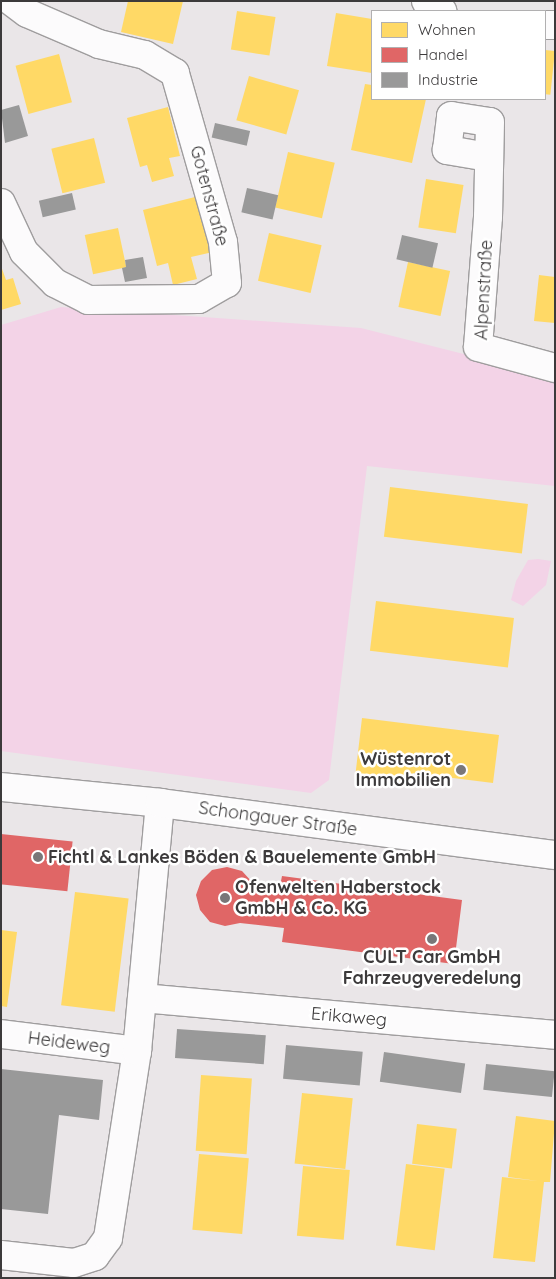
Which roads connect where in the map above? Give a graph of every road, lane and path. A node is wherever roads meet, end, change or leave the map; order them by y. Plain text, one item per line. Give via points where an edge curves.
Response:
1 (11, 1) edge
2 (426, 1) edge
3 (439, 10) edge
4 (488, 157) dead end
5 (1, 203) edge
6 (555, 368) edge
7 (1, 787) edge
8 (160, 803) junction
9 (555, 855) edge
10 (142, 998) junction
11 (1, 1034) edge
12 (555, 1035) edge
13 (137, 1051) junction
14 (1, 1255) edge

1 - 5 street, Gotenstraße via 27,13 99,44 146,56 175,73 223,242 227,283 199,299 88,300 55,283 24,252
2 - 3 street via 429,7
4 - 6 street, Alpenstraße via 488,217 478,347
7 - 8 street, Schongauer Straße
8 - 9 street, Schongauer Straße
8 - 10 street
10 - 12 street, Erikaweg
10 - 13 street
11 - 13 street, Heideweg
13 - 14 street via 108,1238 95,1256 74,1263

